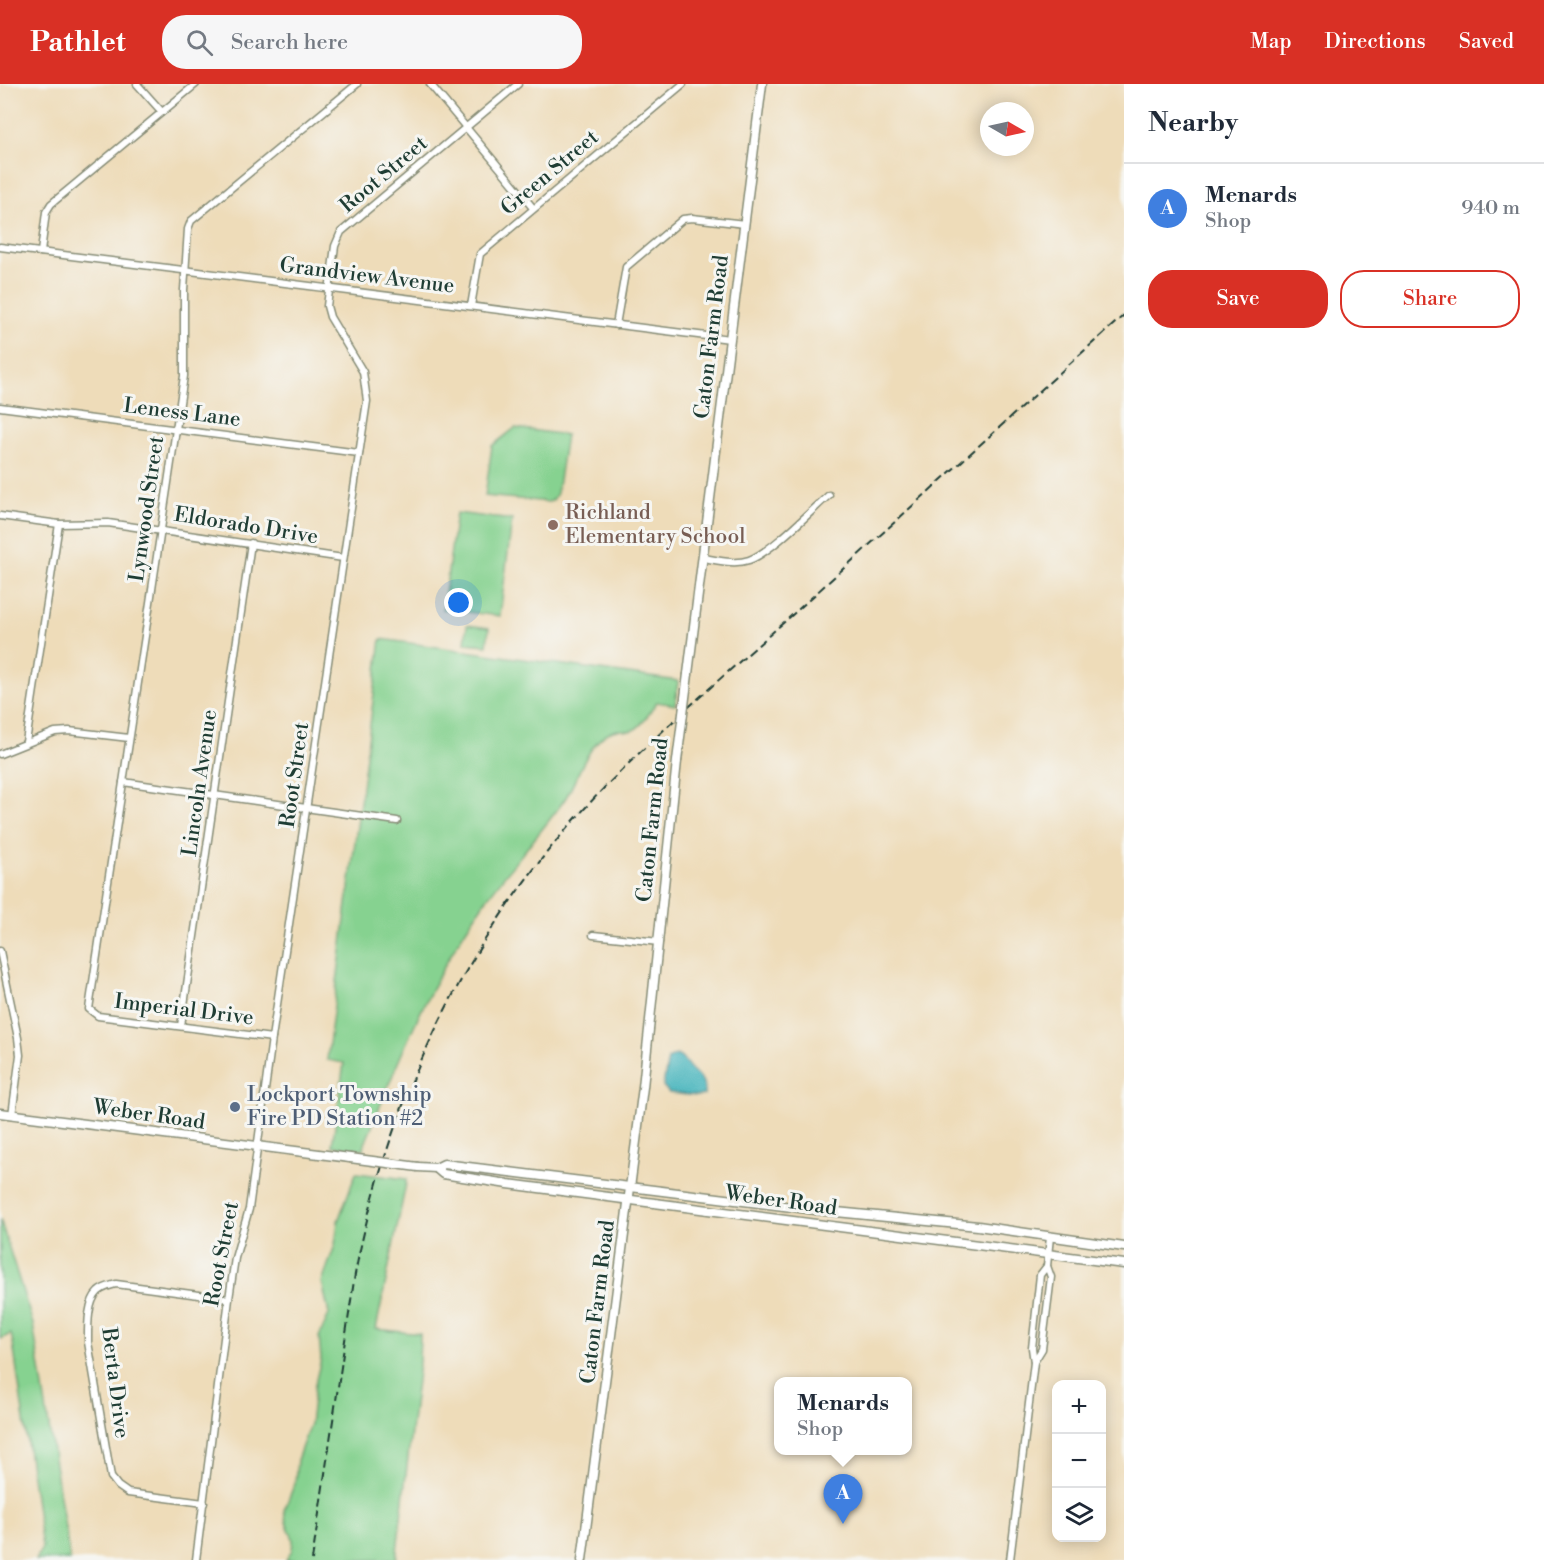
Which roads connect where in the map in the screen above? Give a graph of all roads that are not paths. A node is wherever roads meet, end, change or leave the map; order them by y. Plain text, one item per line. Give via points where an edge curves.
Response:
1 (137, 84) edge
2 (196, 84) edge
3 (357, 84) edge
4 (430, 84) edge
5 (518, 84) edge
6 (683, 84) edge
7 (762, 84) edge
8 (162, 112) junction
9 (467, 128) junction
10 (533, 208) junction
11 (745, 224) junction
12 (0, 246) edge
13 (41, 252) junction
14 (186, 270) junction
15 (329, 288) junction
16 (471, 306) junction
17 (616, 325) junction
18 (730, 339) junction
19 (0, 407) edge
20 (175, 429) junction
21 (359, 453) junction
22 (829, 495) dead end
23 (0, 516) edge
24 (59, 524) junction
25 (160, 529) junction
26 (251, 543) junction
27 (343, 558) junction
28 (703, 558) junction
29 (129, 738) junction
30 (26, 742) junction
31 (0, 754) edge
32 (123, 782) junction
33 (215, 796) junction
34 (306, 809) junction
35 (397, 821) dead end
36 (593, 935) dead end
37 (659, 942) junction
38 (0, 951) edge
39 (93, 1012) joint
40 (181, 1026) junction
41 (272, 1038) junction
42 (0, 1113) edge
43 (12, 1115) junction
44 (257, 1148) junction
45 (436, 1168) junction
46 (631, 1187) junction
47 (629, 1200) junction
48 (1050, 1236) junction
49 (1124, 1247) edge
50 (1048, 1254) junction
51 (1124, 1264) edge
52 (1047, 1266) junction
53 (229, 1299) junction
54 (1034, 1362) junction
55 (204, 1503) junction
56 (196, 1560) edge
57 (582, 1560) edge
58 (1010, 1560) edge

1 - 8 street
2 - 8 street
3 - 14 street, Lynwood Street via 191,221
4 - 9 street
5 - 9 street, Root Street
6 - 10 street, Green Street
7 - 11 main road, Caton Farm Road
8 - 13 street via 51,204 45,212
9 - 10 street
9 - 15 street, Root Street via 341,232
10 - 16 street, Green Street via 480,254
11 - 17 street via 683,219 626,267
11 - 18 main road, Caton Farm Road
12 - 13 street, Grandview Avenue
13 - 14 street, Grandview Avenue
14 - 15 street, Grandview Avenue
14 - 20 street, Lynwood Street via 183,376
15 - 16 street, Grandview Avenue
15 - 21 street, Root Street via 330,317 363,372 366,386
16 - 17 street, Grandview Avenue
17 - 18 street, Grandview Avenue
18 - 28 main road, Caton Farm Road
19 - 20 street, Leness Lane
20 - 21 street, Leness Lane
20 - 25 street, Lynwood Street
21 - 27 street, Root Street
22 - 28 street via 764,553 732,562
23 - 24 street, Eldorado Drive
24 - 25 street, Eldorado Drive via 108,523
24 - 30 street
25 - 26 street, Eldorado Drive
25 - 29 street, Lynwood Street
26 - 27 street, Eldorado Drive
26 - 33 street, Lincoln Avenue
27 - 34 street, Root Street
28 - 37 main road, Caton Farm Road, bridge
29 - 30 street via 69,731
29 - 32 street, Lynwood Street
30 - 31 street
32 - 33 street
32 - 39 street, Lynwood Street via 89,1009
33 - 34 street
33 - 40 street, Lincoln Avenue
34 - 35 street
34 - 41 street, Root Street
36 - 37 street
37 - 46 main road, Caton Farm Road
38 - 43 street via 20,1055
39 - 40 street, Imperial Drive via 98,1016
40 - 41 street, Imperial Drive
41 - 44 street, Root Street
42 - 43 main road, Weber Road
43 - 44 main road, Weber Road
44 - 45 main road, Weber Road, bridge
44 - 53 street, Root Street via 249,1209 235,1258
45 - 46 main road, Weber Road via 444,1164
45 - 47 main road, Weber Road via 443,1174
46 - 47 main road, Caton Farm Road
46 - 48 main road, Weber Road
47 - 50 main road, Weber Road
47 - 57 main road, Caton Farm Road
48 - 49 main road, Weber Road
48 - 50 street
50 - 51 main road, Weber Road
50 - 52 street
52 - 54 street via 1040,1275
52 - 54 street via 1051,1277 1042,1349
53 - 55 street, Root Street
53 - 55 street, Berta Drive via 116,1284 96,1293 88,1328 111,1477 128,1493
54 - 58 street
55 - 56 street, Root Street

